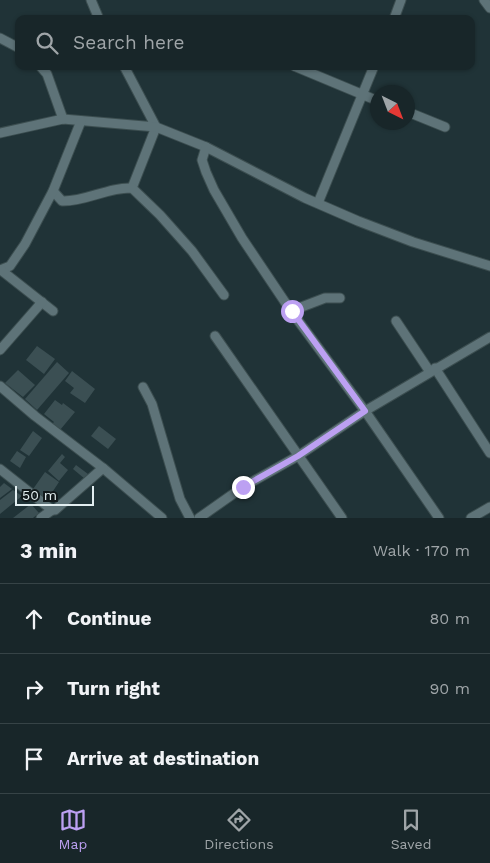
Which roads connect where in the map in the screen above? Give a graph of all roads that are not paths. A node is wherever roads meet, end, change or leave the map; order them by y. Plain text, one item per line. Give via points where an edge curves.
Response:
1 (91, 0) edge
2 (401, 0) edge
3 (484, 0) edge
4 (490, 8) edge
5 (97, 15) edge
6 (395, 15) edge
7 (0, 38) edge
8 (15, 46) edge
9 (44, 70) edge
10 (126, 70) edge
11 (303, 70) edge
12 (372, 70) edge
13 (362, 95) junction
14 (370, 98) edge
15 (415, 115) edge
16 (63, 119) junction
17 (81, 121) junction
18 (156, 127) junction
19 (445, 127) dead end
20 (0, 133) edge
21 (206, 147) junction
22 (132, 188) junction
23 (53, 191) junction
24 (318, 204) junction
25 (490, 266) edge
26 (0, 270) edge
27 (224, 295) dead end
28 (340, 298) dead end
29 (42, 302) junction
30 (54, 311) dead end
31 (292, 311) junction
32 (396, 321) dead end
33 (215, 336) dead end
34 (490, 337) edge
35 (0, 350) edge
36 (432, 370) junction
37 (0, 386) edge
38 (143, 387) dead end
39 (365, 411) junction
40 (490, 453) edge
41 (298, 456) junction
42 (103, 468) junction
43 (0, 469) edge
44 (490, 507) edge
45 (52, 510) junction
46 (41, 518) edge
47 (162, 518) edge
48 (190, 518) edge
49 (199, 518) edge
50 (342, 518) edge
51 (439, 518) edge
52 (471, 518) edge

1 - 5 street
2 - 6 street
3 - 4 street
7 - 8 street
9 - 16 street
10 - 18 street
11 - 13 street
12 - 13 street
13 - 14 street
13 - 24 street
15 - 19 street
16 - 17 street
16 - 20 street
17 - 18 street
17 - 23 street
18 - 21 street
18 - 22 street
21 - 24 street
21 - 31 street via 202,160 214,190
22 - 23 street via 120,188 71,201 62,201
22 - 27 street via 192,251
23 - 26 street via 15,262
24 - 25 street via 413,242
26 - 29 street
28 - 31 street via 325,298
29 - 30 street
29 - 35 street
31 - 39 street
32 - 36 street
33 - 41 street
34 - 36 street
36 - 39 street
36 - 40 street
37 - 42 street
38 - 48 street via 152,404 180,499
39 - 41 street
39 - 51 street
41 - 49 street via 243,487
41 - 50 street
42 - 45 street
42 - 47 street
43 - 45 street
44 - 52 street
45 - 46 street

